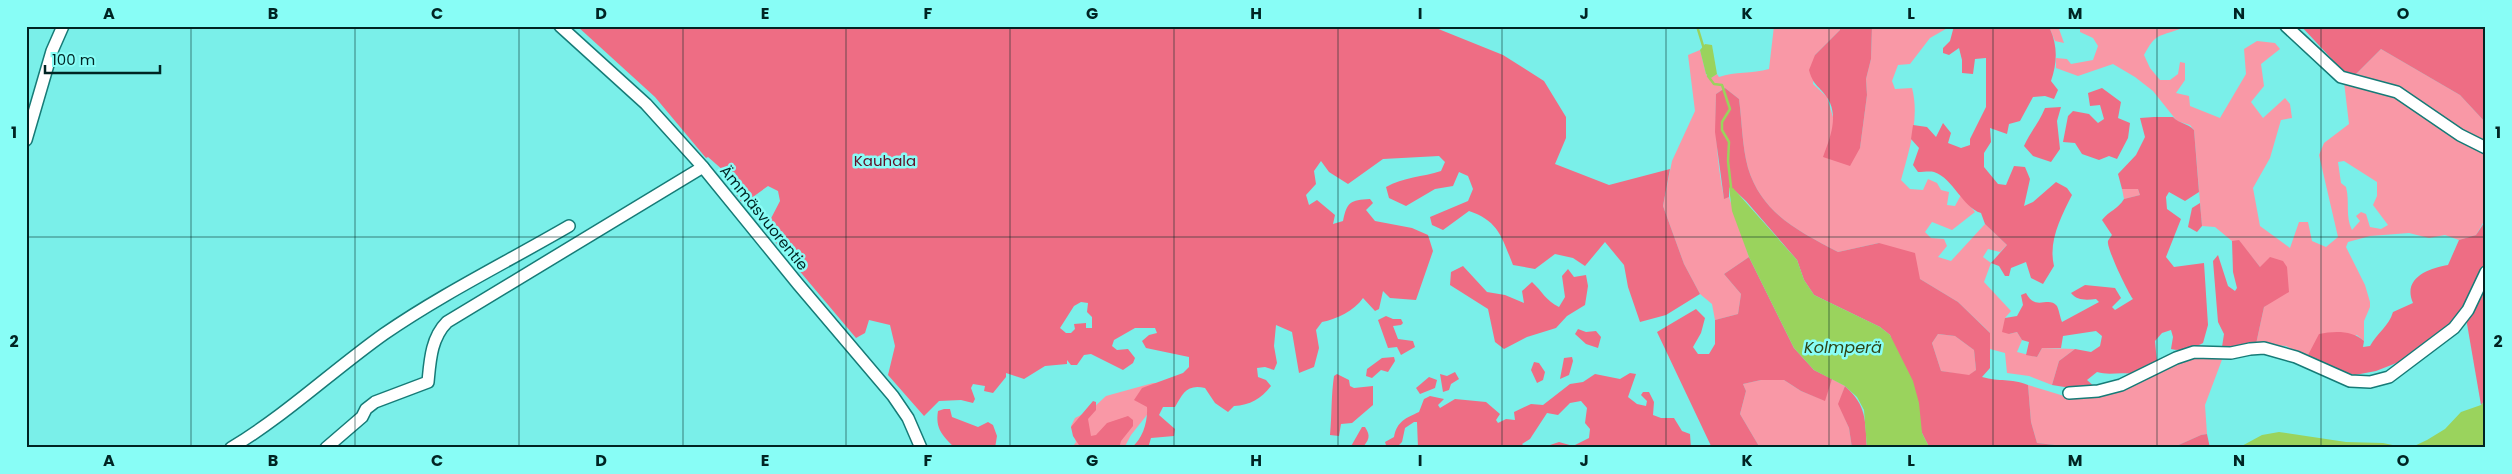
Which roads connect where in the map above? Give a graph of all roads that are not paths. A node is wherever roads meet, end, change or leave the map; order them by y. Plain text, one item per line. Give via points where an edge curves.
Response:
1 (63, 26) edge
2 (560, 26) edge
3 (2286, 26) edge
4 (30, 114) edge
5 (26, 140) edge
6 (2486, 148) edge
7 (703, 167) junction
8 (569, 226) dead end
9 (2486, 272) edge
10 (2069, 393) dead end
11 (231, 448) edge
12 (326, 448) edge
13 (921, 448) edge

1 - 4 street
2 - 7 street, Ämmäsvuorentie via 646,104
3 - 6 street via 2341,77 2397,92 2460,135
4 - 5 street
7 - 12 street via 447,322 435,339 428,382 375,402
7 - 13 street, Ämmäsvuorentie via 893,396 908,418
8 - 11 street via 387,332 260,431
9 - 10 street via 2468,310 2454,328 2389,377 2370,382 2350,381 2296,357 2264,348 2231,353 2194,352 2120,385 2098,391

